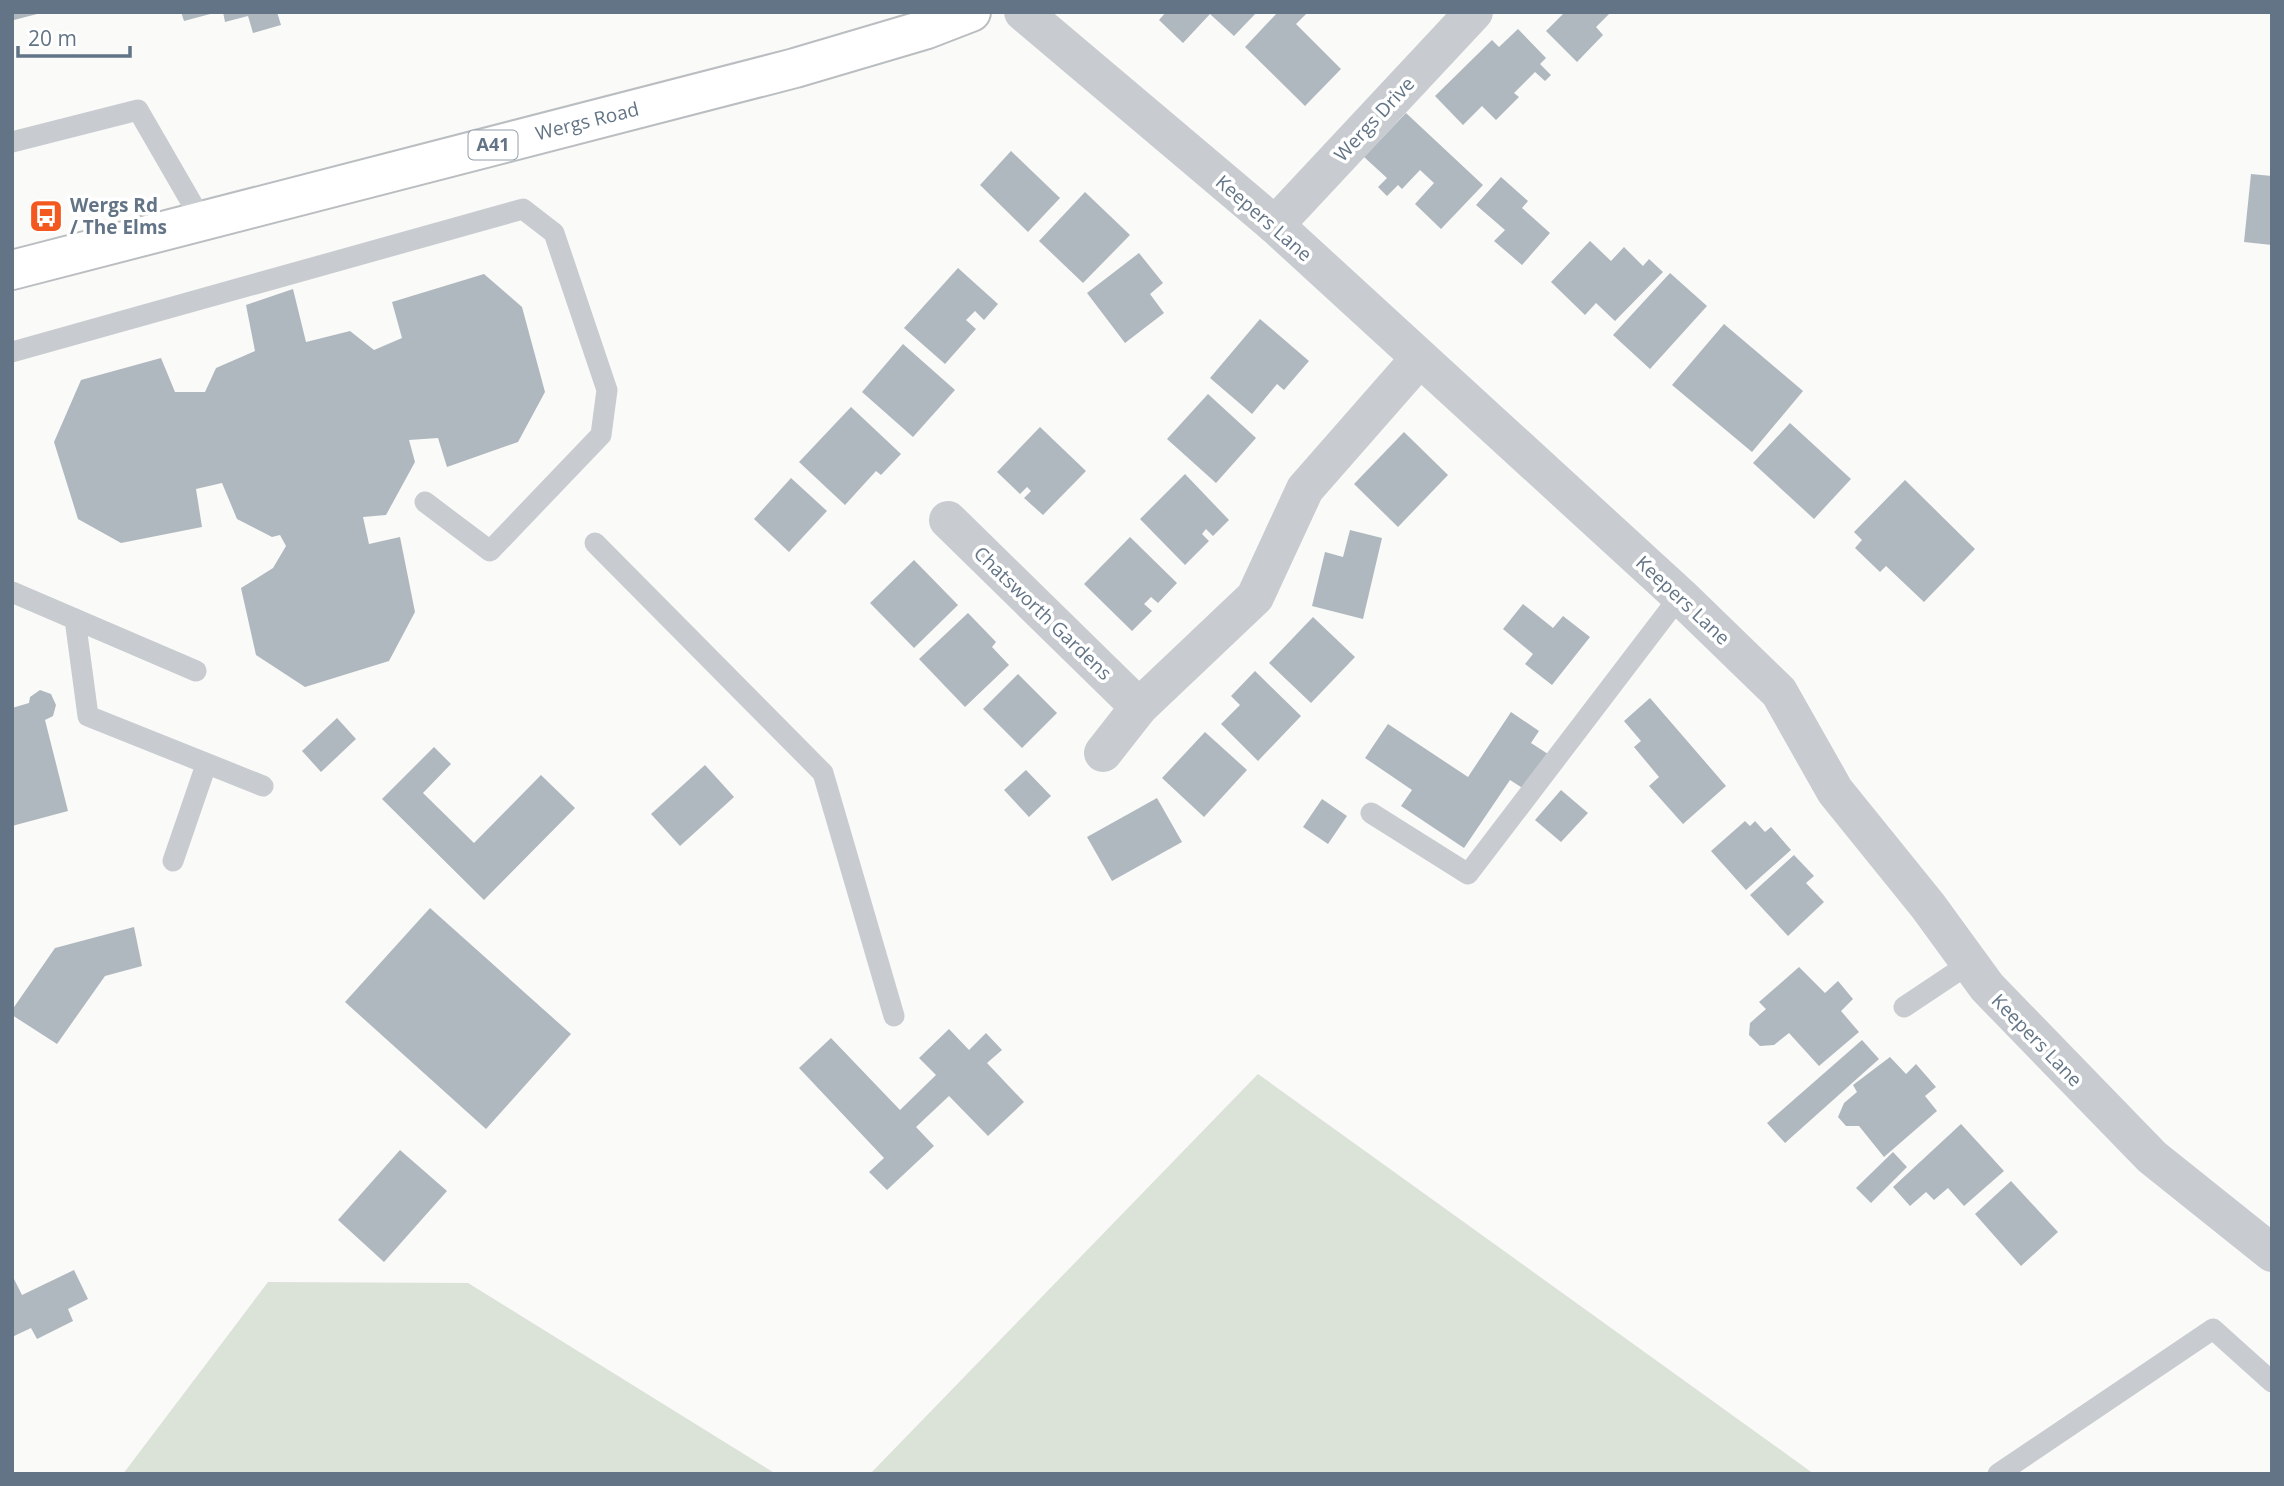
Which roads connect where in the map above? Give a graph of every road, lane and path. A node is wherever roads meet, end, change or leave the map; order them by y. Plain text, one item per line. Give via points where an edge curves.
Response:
1 (971, 12) edge
2 (1023, 12) edge
3 (1474, 12) edge
4 (12, 142) edge
5 (201, 219) junction
6 (1275, 225) junction
7 (12, 270) edge
8 (12, 352) edge
9 (1419, 359) junction
10 (425, 502) dead end
11 (948, 520) dead end
12 (595, 543) dead end
13 (12, 592) edge
14 (1681, 596) junction
15 (75, 619) junction
16 (196, 671) dead end
17 (1139, 707) junction
18 (1103, 753) dead end
19 (206, 765) junction
20 (263, 786) dead end
21 (1371, 813) dead end
22 (173, 861) dead end
23 (1970, 963) junction
24 (1904, 1007) dead end
25 (894, 1016) dead end
26 (2272, 1253) edge
27 (2272, 1382) edge
28 (1998, 1474) edge

1 - 5 highway, Wergs Road / A41 via 795,68
2 - 6 street, Keepers Lane
3 - 6 street, Wergs Drive
4 - 5 lane via 138,110
5 - 7 highway, Wergs Road / A41
6 - 9 street, Keepers Lane
8 - 10 lane via 523,209 554,233 607,390 601,435 490,551
9 - 14 street, Keepers Lane
9 - 17 street via 1305,489 1255,597
11 - 17 street, Chatsworth Gardens
12 - 25 lane via 823,773
13 - 15 lane
14 - 21 lane via 1468,874
14 - 23 street, Keepers Lane via 1779,692 1835,791
15 - 16 lane
15 - 19 lane via 88,716
17 - 18 street
19 - 20 lane
19 - 22 lane
23 - 24 lane
23 - 26 street, Keepers Lane via 2035,1040 2152,1157
27 - 28 lane via 2213,1329

